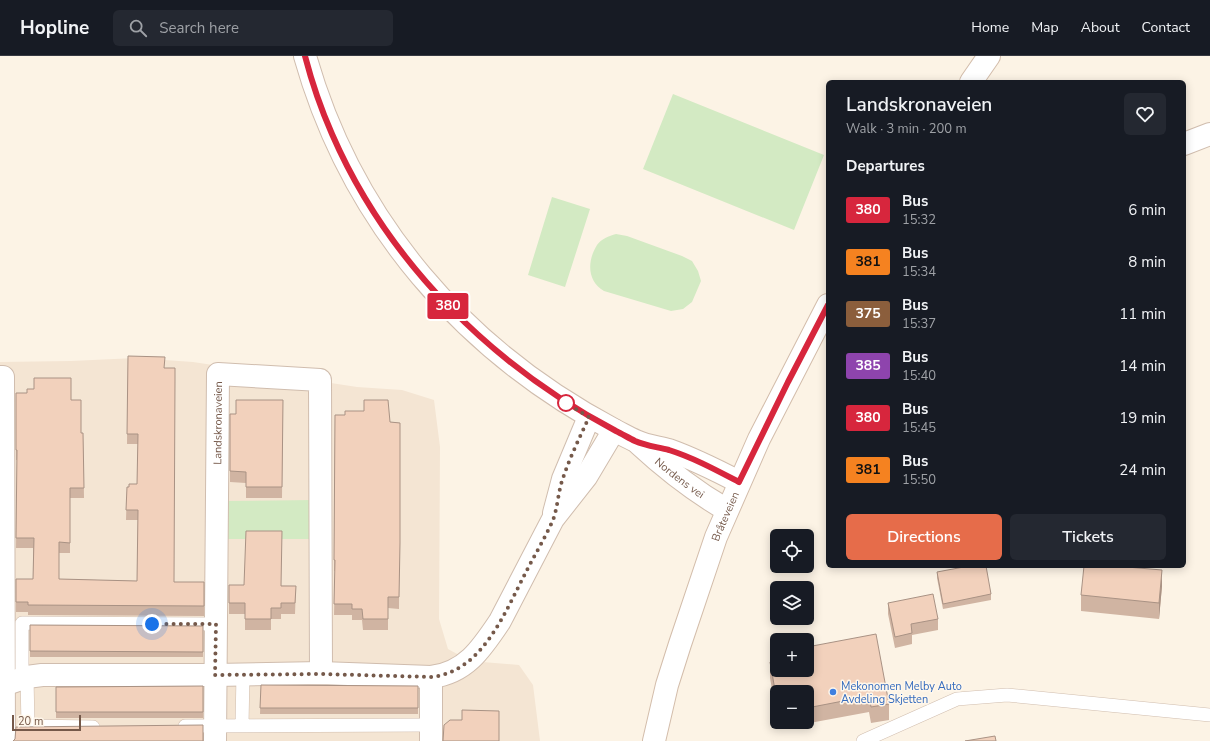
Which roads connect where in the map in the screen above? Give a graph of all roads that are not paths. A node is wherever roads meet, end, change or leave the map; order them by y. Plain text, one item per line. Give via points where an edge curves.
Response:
1 (305, 56) edge
2 (989, 56) edge
3 (972, 80) edge
4 (1210, 134) edge
5 (1186, 143) edge
6 (826, 309) edge
7 (0, 377) edge
8 (589, 417) junction
9 (614, 430) junction
10 (636, 442) junction
11 (739, 482) junction
12 (727, 510) junction
13 (553, 520) junction
14 (216, 624) junction
15 (2, 647) edge
16 (243, 674) junction
17 (321, 674) junction
18 (215, 675) junction
19 (431, 677) junction
20 (13, 681) edge
21 (1210, 715) edge
22 (242, 725) junction
23 (176, 726) edge
24 (106, 727) edge
25 (215, 733) edge
26 (431, 733) edge
27 (4, 741) edge
28 (654, 741) edge
29 (863, 741) edge

1 - 8 street, Nordens vei via 332,135 364,196 406,258 467,325 517,368
2 - 3 street
4 - 5 street
6 - 11 street, Bråteveien
7 - 15 street via 3,377
8 - 9 street, Nordens vei
8 - 13 street via 563,479
9 - 10 street, Nordens vei
9 - 13 street via 586,477
10 - 11 street, Nordens vei via 669,450
10 - 12 street, Nordens vei via 678,478
11 - 12 street, Bråteveien
12 - 28 street, Bråteveien via 704,568 668,685
13 - 19 street via 500,621 482,647 462,667 442,676
14 - 17 street, Landskronaveien via 218,374 320,380
14 - 18 street, Landskronaveien
14 - 20 lane via 22,623
15 - 20 street
16 - 17 street
16 - 18 street
16 - 22 lane
17 - 19 street
18 - 20 street via 42,675
18 - 25 street, Landskronaveien
19 - 26 street
20 - 24 lane via 28,726
20 - 27 street
21 - 29 lane via 1007,695 957,699
22 - 25 lane
22 - 26 lane
23 - 25 lane

